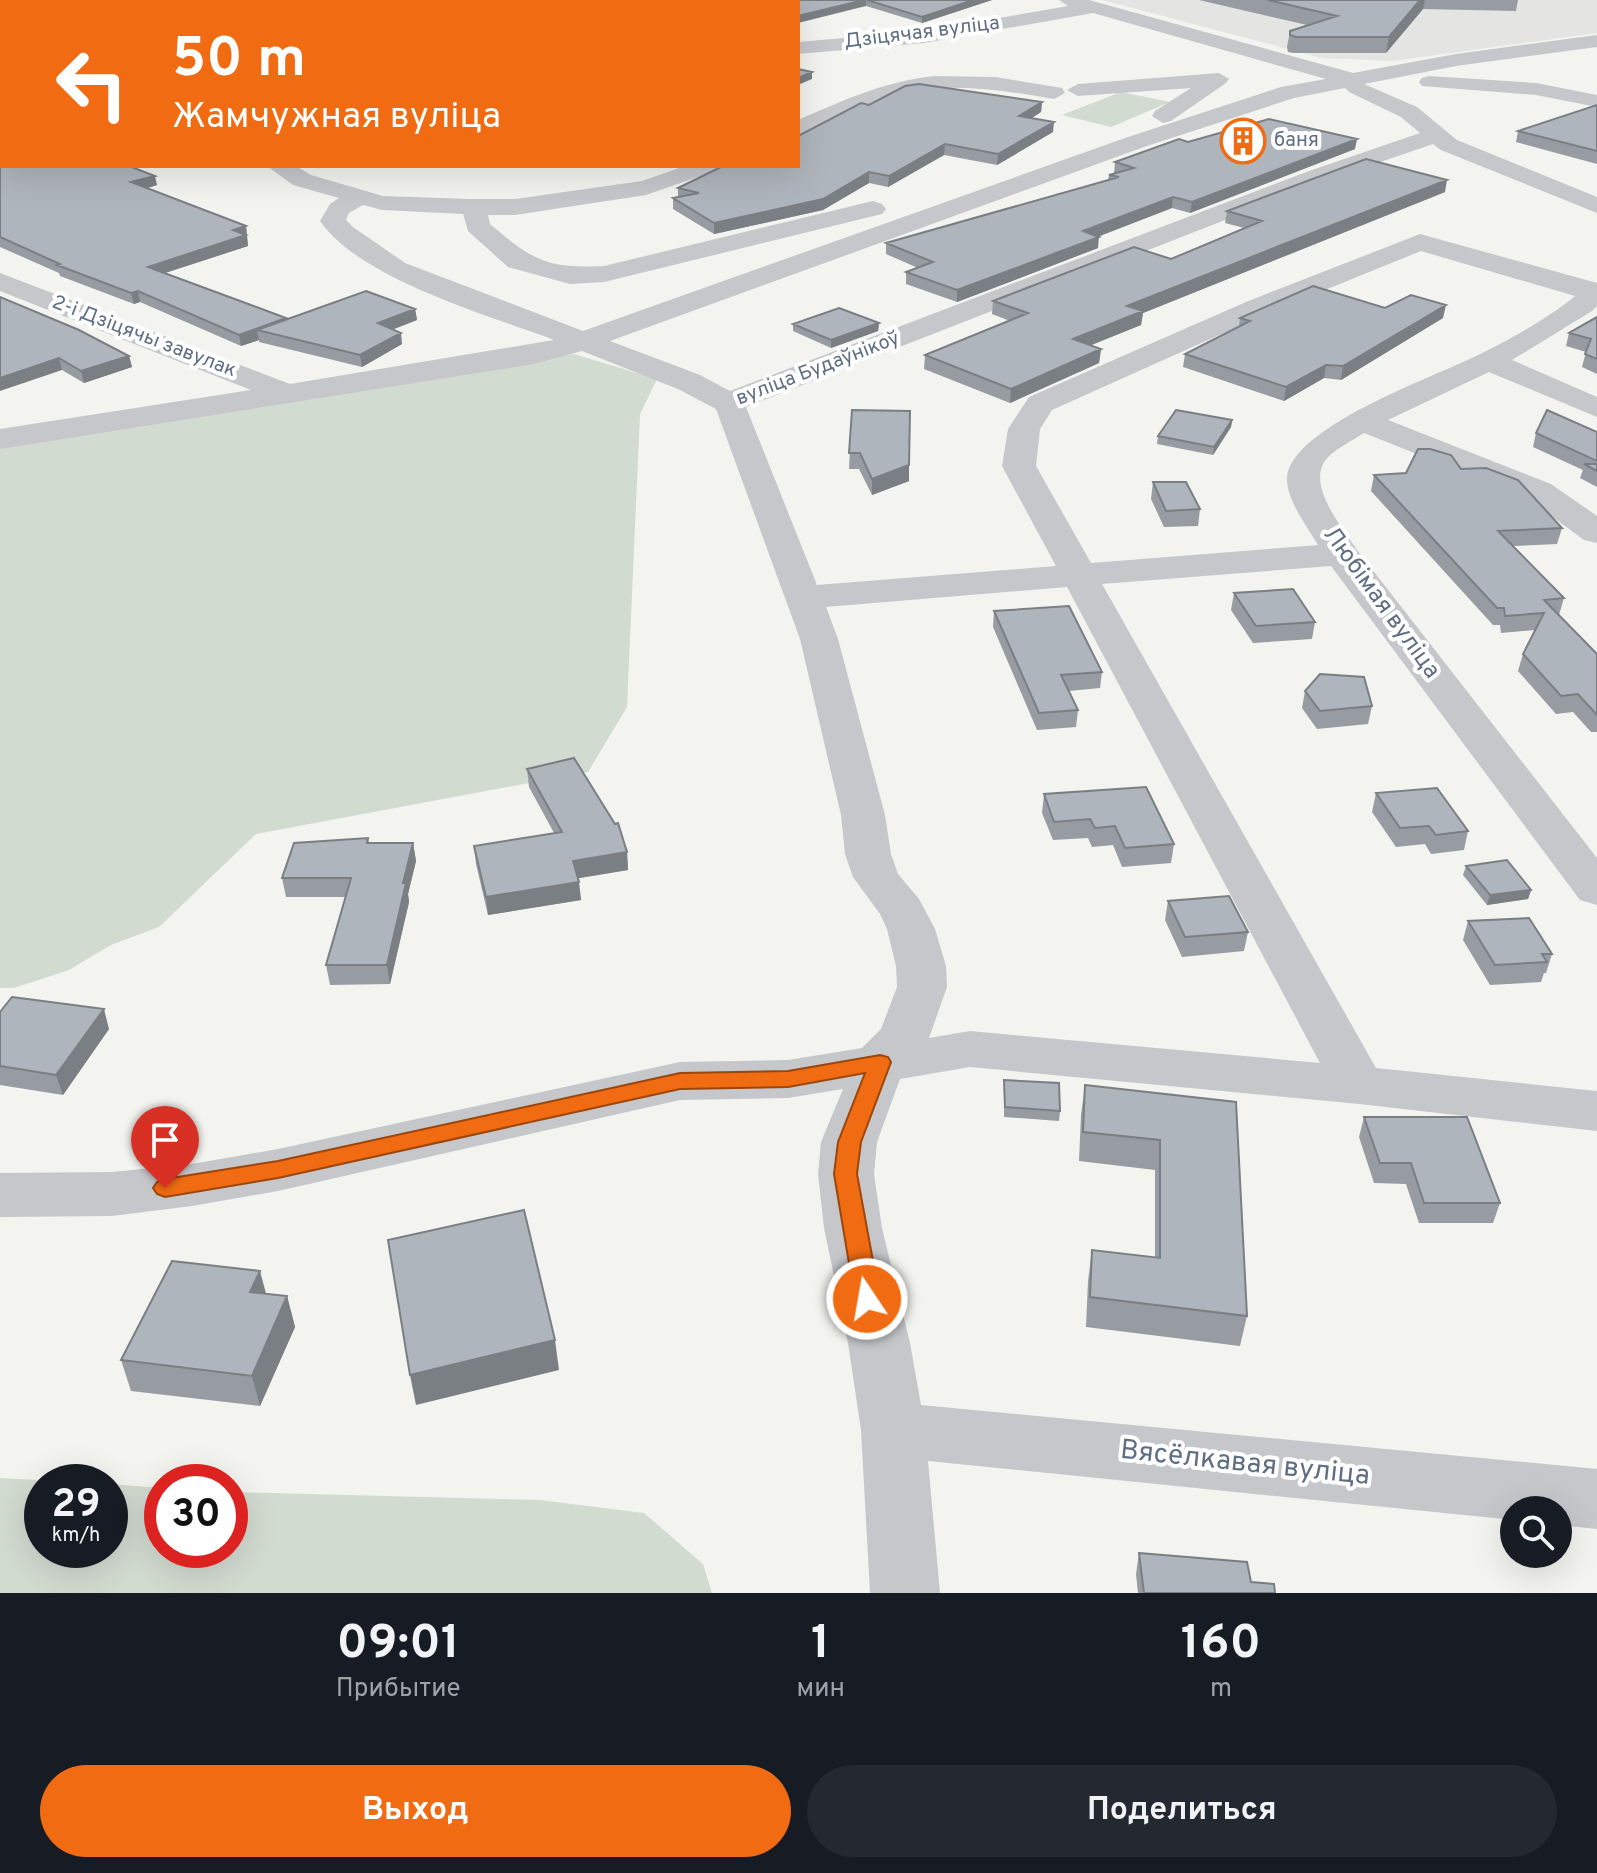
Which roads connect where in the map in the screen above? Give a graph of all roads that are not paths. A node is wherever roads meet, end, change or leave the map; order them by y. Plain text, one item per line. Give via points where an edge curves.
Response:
1 (1068, 0) edge
2 (1093, 7) junction
3 (1597, 41) edge
4 (800, 48) edge
5 (1316, 68) junction
6 (1378, 74) junction
7 (1219, 79) junction
8 (1350, 79) junction
9 (1597, 101) edge
10 (800, 127) edge
11 (1436, 135) junction
12 (282, 168) edge
13 (701, 168) edge
14 (372, 199) junction
15 (1597, 206) edge
16 (475, 207) junction
17 (373, 252) junction
18 (0, 281) edge
19 (1594, 296) edge
20 (581, 342) junction
21 (1489, 361) junction
22 (289, 394) junction
23 (728, 403) junction
24 (1597, 408) edge
25 (14, 410) dead end
26 (1361, 421) junction
27 (54, 431) junction
28 (0, 439) edge
29 (1597, 532) edge
30 (1341, 554) junction
31 (1080, 575) junction
32 (805, 597) junction
33 (1597, 890) edge
34 (880, 1062) junction
35 (1359, 1085) junction
36 (1597, 1111) edge
37 (0, 1195) edge
38 (893, 1430) junction
39 (1597, 1499) edge
40 (905, 1593) edge

1 - 2 street
2 - 4 street, Дзіцячая вуліца via 924,37
2 - 5 street
3 - 6 street
5 - 7 street
5 - 8 street
6 - 8 street
6 - 9 street via 1536,89
7 - 10 street via 1078,90 1096,97 1069,103 1053,98 1054,93 968,81 926,82 892,89
7 - 16 street via 1161,118 843,218 604,274 570,276 517,261 477,226
8 - 11 street via 1356,88 1409,112
8 - 20 street via 1276,95 1136,142
11 - 15 street via 1469,155
11 - 23 street, вуліца Будаўнікоў
12 - 14 street via 302,180
13 - 16 street via 646,188 515,207
14 - 16 street
14 - 17 street via 385,214
14 - 17 street via 339,209 333,221 339,231
17 - 20 street via 409,277
18 - 22 street, 2-і Дзіцячы завулак
19 - 21 street, Любімая вуліца
19 - 31 street via 1420,242 1040,404 1024,429 1019,466
20 - 22 street via 508,361
20 - 23 street via 689,382
21 - 24 street
21 - 26 street, Любімая вуліца
22 - 27 street
23 - 32 street, вуліца Будаўнікоў
25 - 27 street
26 - 29 street via 1539,491
26 - 30 street, Любімая вуліца via 1319,449 1307,462 1304,479 1307,495
27 - 28 street
30 - 31 street
30 - 33 street, Любімая вуліца
31 - 32 street
31 - 35 street
32 - 34 street, вуліца Будаўнікоў via 863,815 868,854 876,877 911,929 921,966 916,1009 902,1039
34 - 35 street via 970,1049
34 - 37 street via 788,1079 680,1081 192,1185 112,1194
34 - 38 street, вуліца Будаўнікоў via 849,1142 846,1174
35 - 36 street
38 - 39 street, Вясёлкавая вуліца
38 - 40 street, вуліца Будаўнікоў

